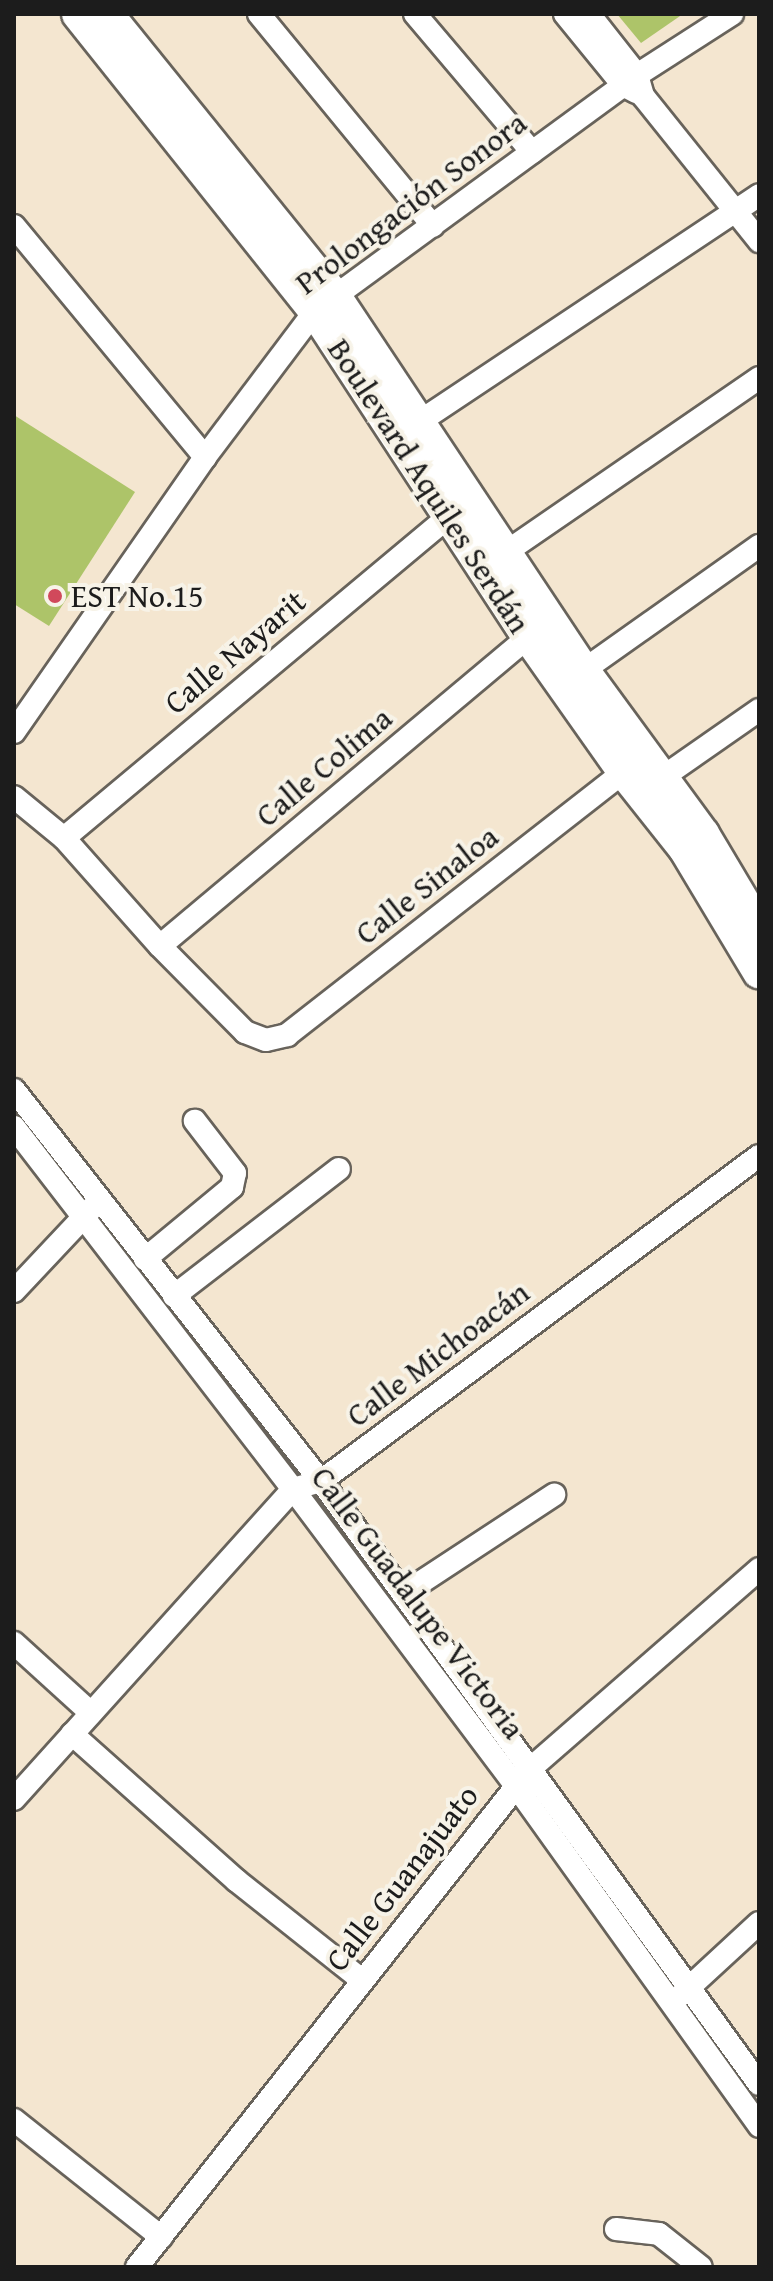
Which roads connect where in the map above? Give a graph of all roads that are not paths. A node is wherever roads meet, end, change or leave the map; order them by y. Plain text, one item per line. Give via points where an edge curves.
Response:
1 (78, 14) edge
2 (107, 14) edge
3 (259, 14) edge
4 (415, 14) edge
5 (565, 14) edge
6 (589, 14) edge
7 (732, 14) edge
8 (634, 85) junction
9 (532, 152) junction
10 (759, 195) edge
11 (735, 212) junction
12 (14, 226) edge
13 (433, 226) junction
14 (759, 241) edge
15 (324, 303) junction
16 (759, 378) edge
17 (409, 430) junction
18 (205, 457) junction
19 (460, 508) junction
20 (759, 546) edge
21 (494, 560) junction
22 (539, 628) junction
23 (573, 677) junction
24 (759, 710) edge
25 (14, 732) edge
26 (643, 768) junction
27 (14, 797) edge
28 (64, 838) junction
29 (759, 928) edge
30 (160, 946) junction
31 (759, 972) edge
32 (14, 1090) edge
33 (195, 1121) dead end
34 (14, 1127) edge
35 (759, 1156) edge
36 (339, 1169) dead end
37 (101, 1198) junction
38 (84, 1216) junction
39 (145, 1259) junction
40 (14, 1291) edge
41 (174, 1296) junction
42 (321, 1481) junction
43 (293, 1489) junction
44 (554, 1495) dead end
45 (759, 1569) edge
46 (403, 1594) junction
47 (14, 1643) edge
48 (91, 1713) junction
49 (72, 1734) junction
50 (523, 1778) junction
51 (14, 1799) edge
52 (759, 1923) edge
53 (362, 1980) junction
54 (690, 1986) junction
55 (671, 2004) junction
56 (759, 2084) edge
57 (14, 2120) edge
58 (759, 2126) edge
59 (616, 2229) dead end
60 (161, 2237) junction
61 (137, 2267) edge
62 (701, 2267) edge

1 - 15 street, Boulevard Aquiles Serdán
2 - 15 street, Boulevard Aquiles Serdán
3 - 13 street
4 - 9 street
5 - 8 street
6 - 8 street
7 - 8 street, Prolongación Sonora
8 - 9 street, Prolongación Sonora
8 - 11 street
9 - 13 street, Prolongación Sonora
10 - 11 street
11 - 14 street
11 - 17 street
12 - 18 street
13 - 15 street, Prolongación Sonora
15 - 17 street, Boulevard Aquiles Serdán
15 - 18 street, Prolongación Sonora
16 - 21 street
17 - 19 street, Boulevard Aquiles Serdán
18 - 25 street, Prolongación Sonora
19 - 21 street, Boulevard Aquiles Serdán
19 - 28 street, Calle Nayarit
20 - 23 street
21 - 22 street, Boulevard Aquiles Serdán
22 - 23 street, Boulevard Aquiles Serdán
22 - 30 street, Calle Colima
23 - 26 street, Boulevard Aquiles Serdán
24 - 26 street, Calle Sinaloa
26 - 29 street, Boulevard Aquiles Serdán via 703,834
26 - 30 street, Calle Sinaloa via 287,1035 266,1040 245,1032
26 - 31 street, Boulevard Aquiles Serdán
27 - 28 street
28 - 30 street
32 - 37 street, Calle Guadalupe Victoria
33 - 39 street via 235,1173 232,1187
34 - 38 street, Calle Guadalupe Victoria
35 - 42 street, Calle Michoacán
36 - 41 street
37 - 38 street
37 - 39 street, Calle Guadalupe Victoria
38 - 40 street
38 - 43 street, Calle Guadalupe Victoria
39 - 41 street, Calle Guadalupe Victoria
41 - 42 street, Calle Guadalupe Victoria
42 - 43 street, Calle Michoacán
42 - 46 street, Calle Guadalupe Victoria
43 - 48 street
43 - 50 street, Calle Guadalupe Victoria
44 - 46 street
45 - 50 street, Calle Guanajuato
46 - 50 street, Calle Guadalupe Victoria
47 - 48 street
48 - 49 street
49 - 51 street
49 - 53 street via 237,1881
50 - 53 street, Calle Guanajuato
50 - 54 street, Calle Guadalupe Victoria
50 - 55 street, Calle Guadalupe Victoria
52 - 54 street
53 - 60 street, Calle Guanajuato
54 - 55 street
54 - 56 street, Calle Guadalupe Victoria
55 - 58 street, Calle Guadalupe Victoria
57 - 60 street
59 - 62 street via 659,2234
60 - 61 street, Calle Guanajuato

